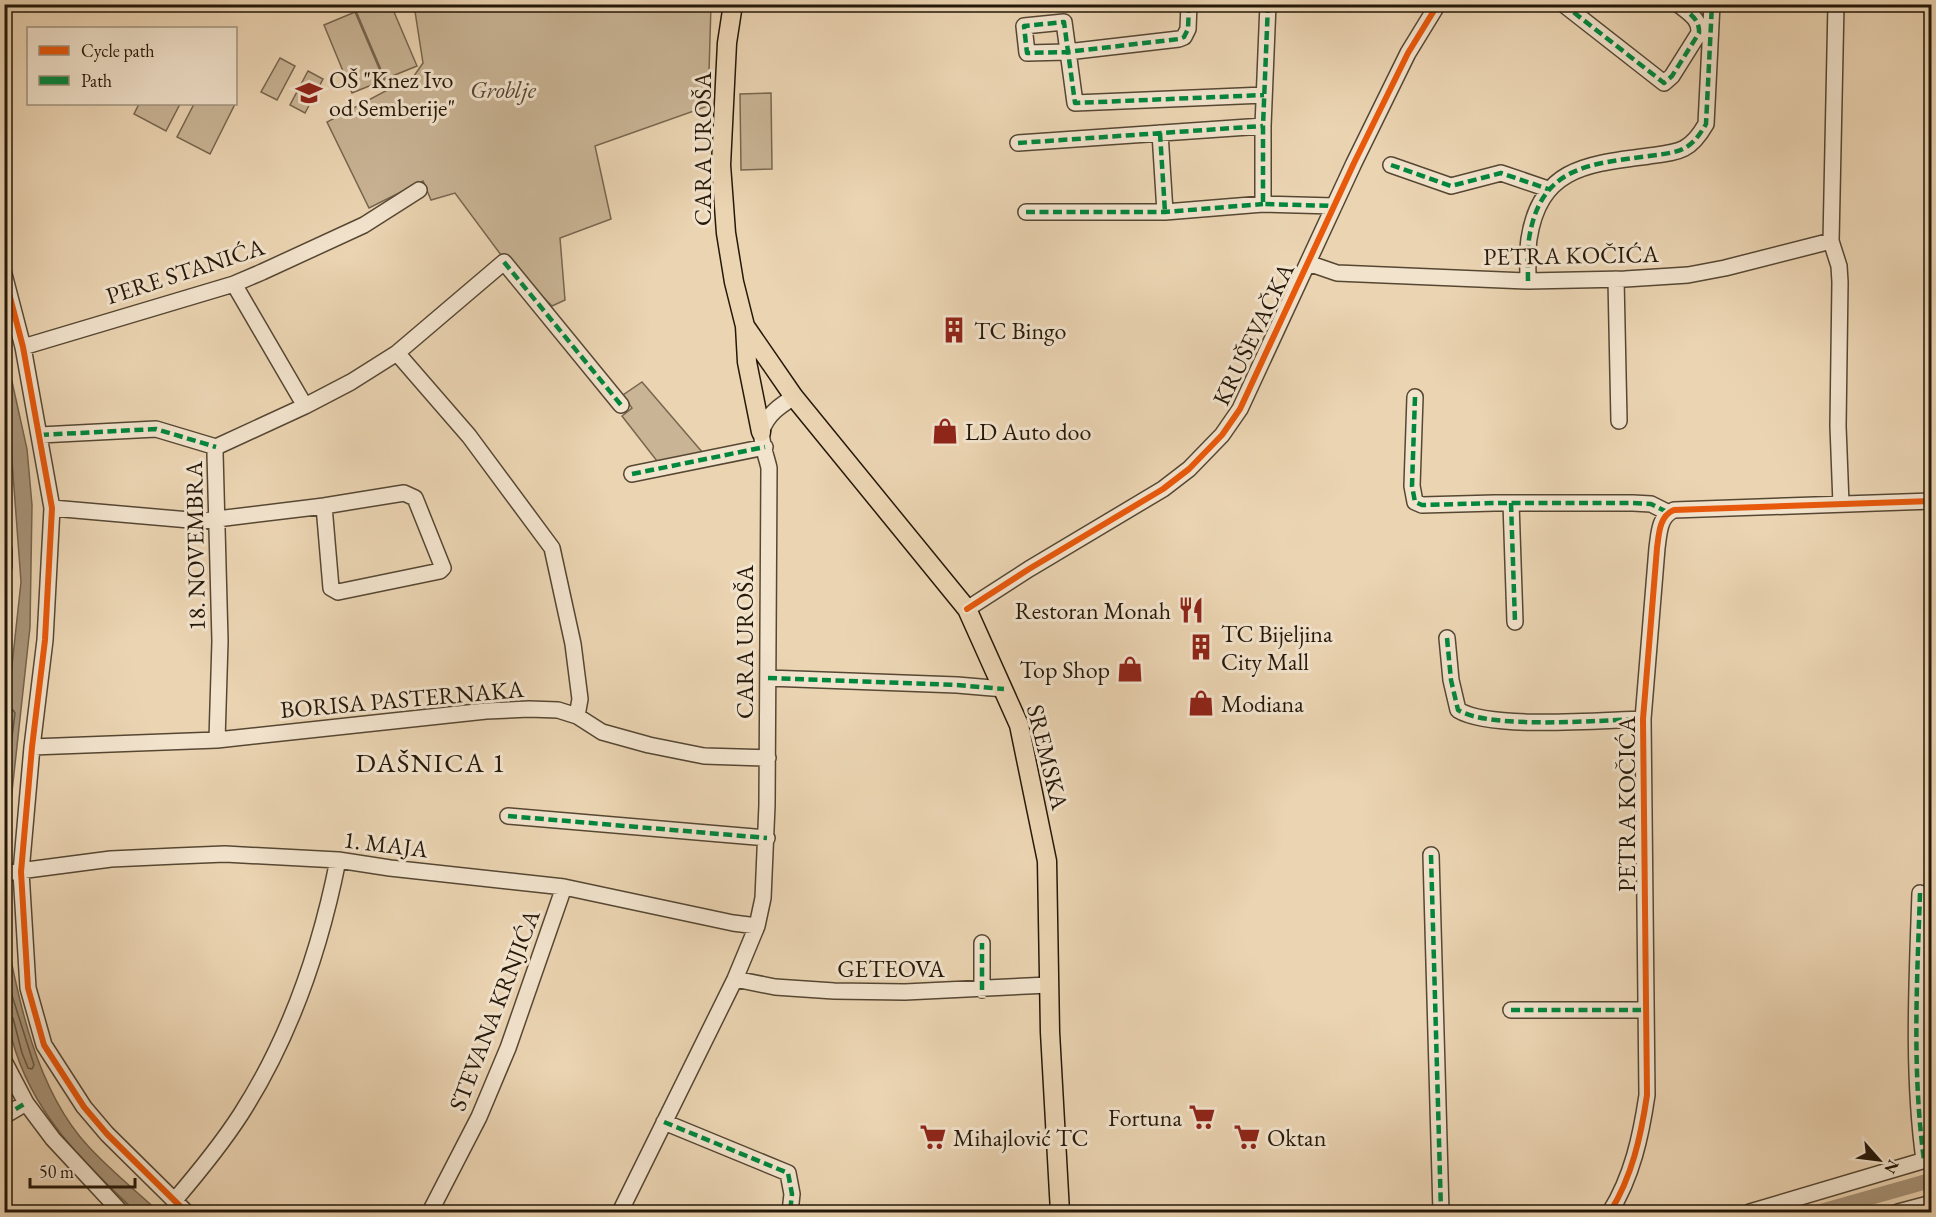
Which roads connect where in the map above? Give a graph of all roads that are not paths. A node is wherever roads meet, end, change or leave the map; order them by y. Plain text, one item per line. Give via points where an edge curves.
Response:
1 (722, 4) edge
2 (733, 4) edge
3 (1189, 4) edge
4 (1268, 4) edge
5 (1438, 4) edge
6 (1563, 4) edge
7 (1678, 4) edge
8 (1712, 4) edge
9 (1836, 4) edge
10 (727, 43) junction
11 (1264, 95) junction
12 (1263, 126) junction
13 (1160, 133) junction
14 (1018, 143) dead end
15 (1391, 165) dead end
16 (1548, 189) junction
17 (419, 190) dead end
18 (1263, 204) junction
19 (1334, 206) junction
20 (1026, 212) dead end
21 (1165, 212) junction
22 (1831, 241) junction
23 (1308, 264) junction
24 (4, 274) edge
25 (1616, 279) junction
26 (1528, 281) junction
27 (234, 284) junction
28 (745, 326) junction
29 (23, 347) junction
30 (397, 353) junction
31 (794, 397) junction
32 (1415, 397) dead end
33 (621, 405) dead end
34 (305, 406) junction
35 (1619, 422) dead end
36 (40, 435) junction
37 (763, 440) junction
38 (216, 447) junction
39 (632, 474) dead end
40 (1932, 501) edge
41 (1511, 502) junction
42 (1841, 504) junction
43 (324, 506) junction
44 (52, 508) junction
45 (1667, 512) junction
46 (217, 519) junction
47 (4, 550) edge
48 (4, 567) edge
49 (967, 609) junction
50 (1515, 622) dead end
51 (1447, 638) dead end
52 (768, 678) junction
53 (1004, 689) junction
54 (577, 716) junction
55 (1643, 719) junction
56 (217, 740) junction
57 (32, 747) junction
58 (768, 758) junction
59 (508, 816) dead end
60 (766, 838) junction
61 (1431, 855) dead end
62 (338, 860) junction
63 (21, 872) junction
64 (5, 873) edge
65 (564, 887) junction
66 (1920, 893) dead end
67 (757, 926) junction
68 (982, 943) dead end
69 (735, 979) junction
70 (1049, 986) junction
71 (982, 990) junction
72 (1511, 1010) dead end
73 (1645, 1010) junction
74 (4, 1061) edge
75 (26, 1103) junction
76 (4, 1116) edge
77 (664, 1122) junction
78 (1928, 1159) edge
79 (174, 1201) junction
80 (1932, 1203) edge
81 (121, 1212) edge
82 (186, 1212) edge
83 (430, 1212) edge
84 (621, 1212) edge
85 (790, 1212) edge
86 (1060, 1212) edge
87 (1441, 1212) edge
88 (1610, 1212) edge
89 (1750, 1212) edge
90 (1898, 1212) edge

1 - 10 main road
2 - 10 main road
3 - 11 street via 1188,29 1179,39 1067,52 1075,103
4 - 11 street
5 - 19 street, KRUŠEVAČKA via 1408,53
6 - 7 street via 1664,83 1699,33 1696,19
8 - 16 street via 1706,124 1697,140 1678,152 1590,166 1567,174
9 - 22 street
10 - 28 main road, CARA UROŠA via 722,165 726,234
11 - 12 street
12 - 13 street
12 - 18 street
13 - 14 street
13 - 21 street
15 - 16 street via 1451,186 1501,173
16 - 26 street via 1529,239
17 - 27 street, PERE STANIĆA via 364,225
18 - 19 street
18 - 21 street
19 - 23 street, KRUŠEVAČKA
20 - 21 street
22 - 25 street, PETRA KOČIĆA via 1697,273
22 - 42 street via 1840,282
23 - 26 street, PETRA KOČIĆA via 1337,273
23 - 49 street, KRUŠEVAČKA via 1240,409 1222,435 1189,469 1163,489
24 - 29 street
25 - 26 street, PETRA KOČIĆA
25 - 35 street
27 - 29 street, PERE STANIĆA
27 - 34 street
28 - 31 main road, SREMSKA
28 - 37 main road via 747,362
29 - 36 street
30 - 33 street, 18. NOVEMBRA via 504,262
30 - 34 street, 18. NOVEMBRA
30 - 54 street via 469,436 552,548 573,644 580,699
31 - 37 street via 768,419
31 - 49 main road, SREMSKA
32 - 41 street via 1415,502
34 - 38 street, 18. NOVEMBRA
36 - 38 street via 156,429
36 - 44 street
37 - 39 street
37 - 52 street, CARA UROŠA via 769,468
38 - 46 street, 18. NOVEMBRA
40 - 42 street
41 - 45 street via 1651,504
41 - 50 street
42 - 45 street
43 - 43 street via 411,495 443,568 338,591 332,588
43 - 46 street
44 - 46 street via 201,521
44 - 57 street via 45,640
45 - 55 street, PETRA KOČIĆA via 1659,529
46 - 56 street, 18. NOVEMBRA
47 - 48 street
49 - 53 main road, SREMSKA
51 - 55 street, PETRA KOČIĆA via 1458,710 1468,716 1507,721
52 - 53 street
52 - 58 street, CARA UROŠA
53 - 70 main road, SREMSKA via 1022,737 1047,861
54 - 56 street, BORISA PASTERNAKA via 558,710 486,711
54 - 58 street, BORISA PASTERNAKA via 602,732 649,745 704,756
55 - 73 street, PETRA KOČIĆA
56 - 57 street, BORISA PASTERNAKA
57 - 63 street
58 - 60 street, CARA UROŠA
59 - 60 street
60 - 67 street, CARA UROŠA via 764,898
61 - 87 street
62 - 63 street, 1. MAJA via 225,854 111,859
62 - 65 street, 1. MAJA
62 - 79 street via 325,924 293,1018 241,1114
63 - 64 street, 1. MAJA
63 - 79 street via 28,988 44,1045 106,1134
65 - 67 street, 1. MAJA
65 - 83 street, STEVANA KRNJIĆA via 508,1048 479,1117
66 - 78 street via 1918,1103
67 - 69 street, CARA UROŠA
68 - 71 street
69 - 71 street, GETEOVA via 775,987 834,991
69 - 77 street, CARA UROŠA
70 - 71 street, GETEOVA
70 - 86 main road, SREMSKA
72 - 73 street
73 - 88 street, PETRA KOČIĆA via 1647,1095 1641,1132 1631,1168
74 - 75 street
75 - 76 street
75 - 81 street via 52,1139
77 - 84 street, CARA UROŠA
77 - 85 street via 788,1173
78 - 89 street
79 - 82 street
80 - 90 street

